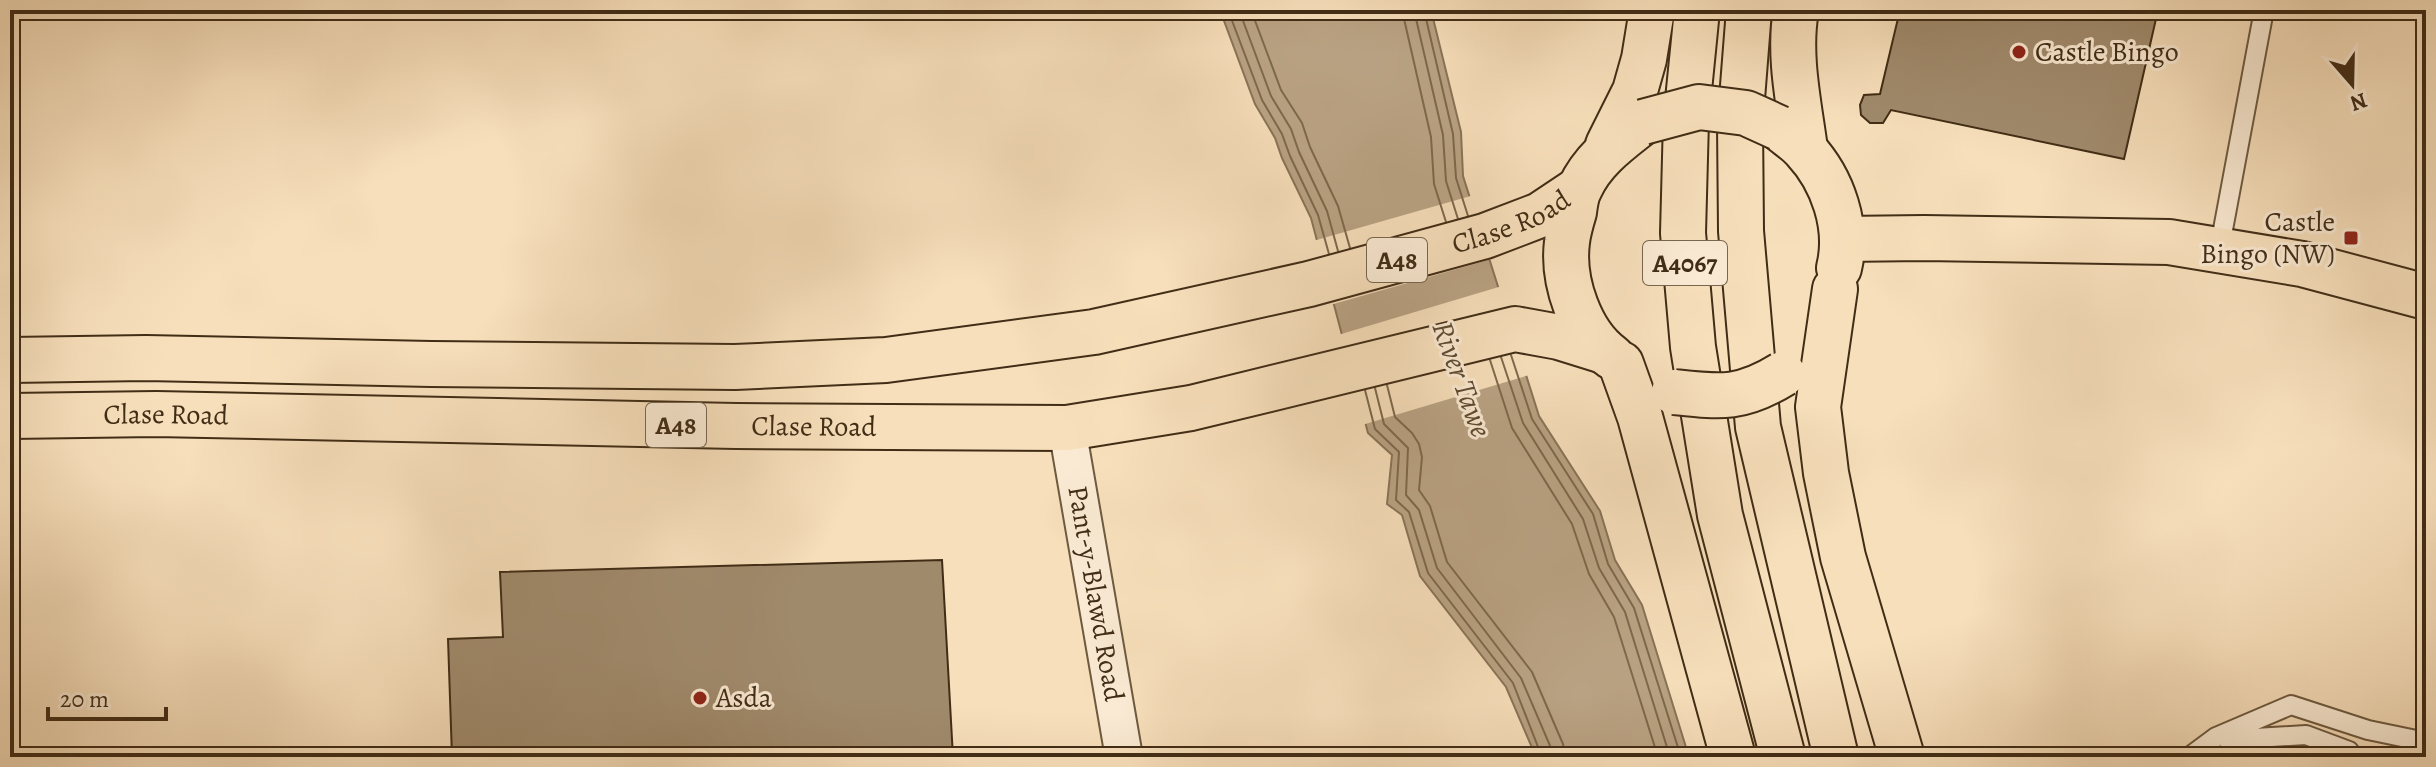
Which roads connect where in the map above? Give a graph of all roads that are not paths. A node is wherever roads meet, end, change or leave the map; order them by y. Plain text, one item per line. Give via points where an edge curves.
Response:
1 (1652, 10) edge
2 (1697, 10) edge
3 (1749, 10) edge
4 (1796, 10) edge
5 (2264, 10) edge
6 (1792, 139) junction
7 (1606, 151) junction
8 (1579, 189) junction
9 (1842, 239) junction
10 (2219, 251) junction
11 (1835, 289) junction
12 (2426, 297) edge
13 (1612, 358) junction
14 (10, 360) edge
15 (10, 416) edge
16 (1067, 428) junction
17 (2426, 742) edge
18 (2350, 754) edge
19 (1124, 757) edge
20 (1733, 757) edge
21 (1783, 757) edge
22 (1836, 757) edge
23 (1902, 757) edge
24 (2189, 757) edge
25 (2222, 757) edge
26 (2309, 757) edge

1 - 7 main road via 1635,91
2 - 21 main road, A4067 via 1686,120 1683,233 1693,347 1720,515
3 - 22 main road, A4067 via 1740,124 1741,231 1758,427
4 - 6 main road
5 - 10 lane
6 - 7 main road, bridge via 1746,113 1699,107 1643,122
6 - 9 main road via 1831,188
7 - 8 main road
8 - 13 main road via 1566,244 1571,294 1578,314
8 - 14 main road, Clase Road / A48 via 1540,215 1485,236 1309,284 1094,332 886,360 735,367
9 - 10 main road via 2169,242
9 - 11 main road
10 - 12 main road via 2302,264
11 - 13 main road, bridge via 1800,356 1764,385 1718,397 1674,392
11 - 23 main road via 1818,407 1826,473 1843,557
13 - 16 main road, Clase Road / A48 via 1559,337 1515,329 1191,408
13 - 20 main road via 1640,417
15 - 16 main road, Clase Road / A48
16 - 19 street, Pant-y-Blawd Road
17 - 24 lane via 2291,705 2216,737
18 - 25 lane via 2306,735 2239,739
18 - 26 lane

